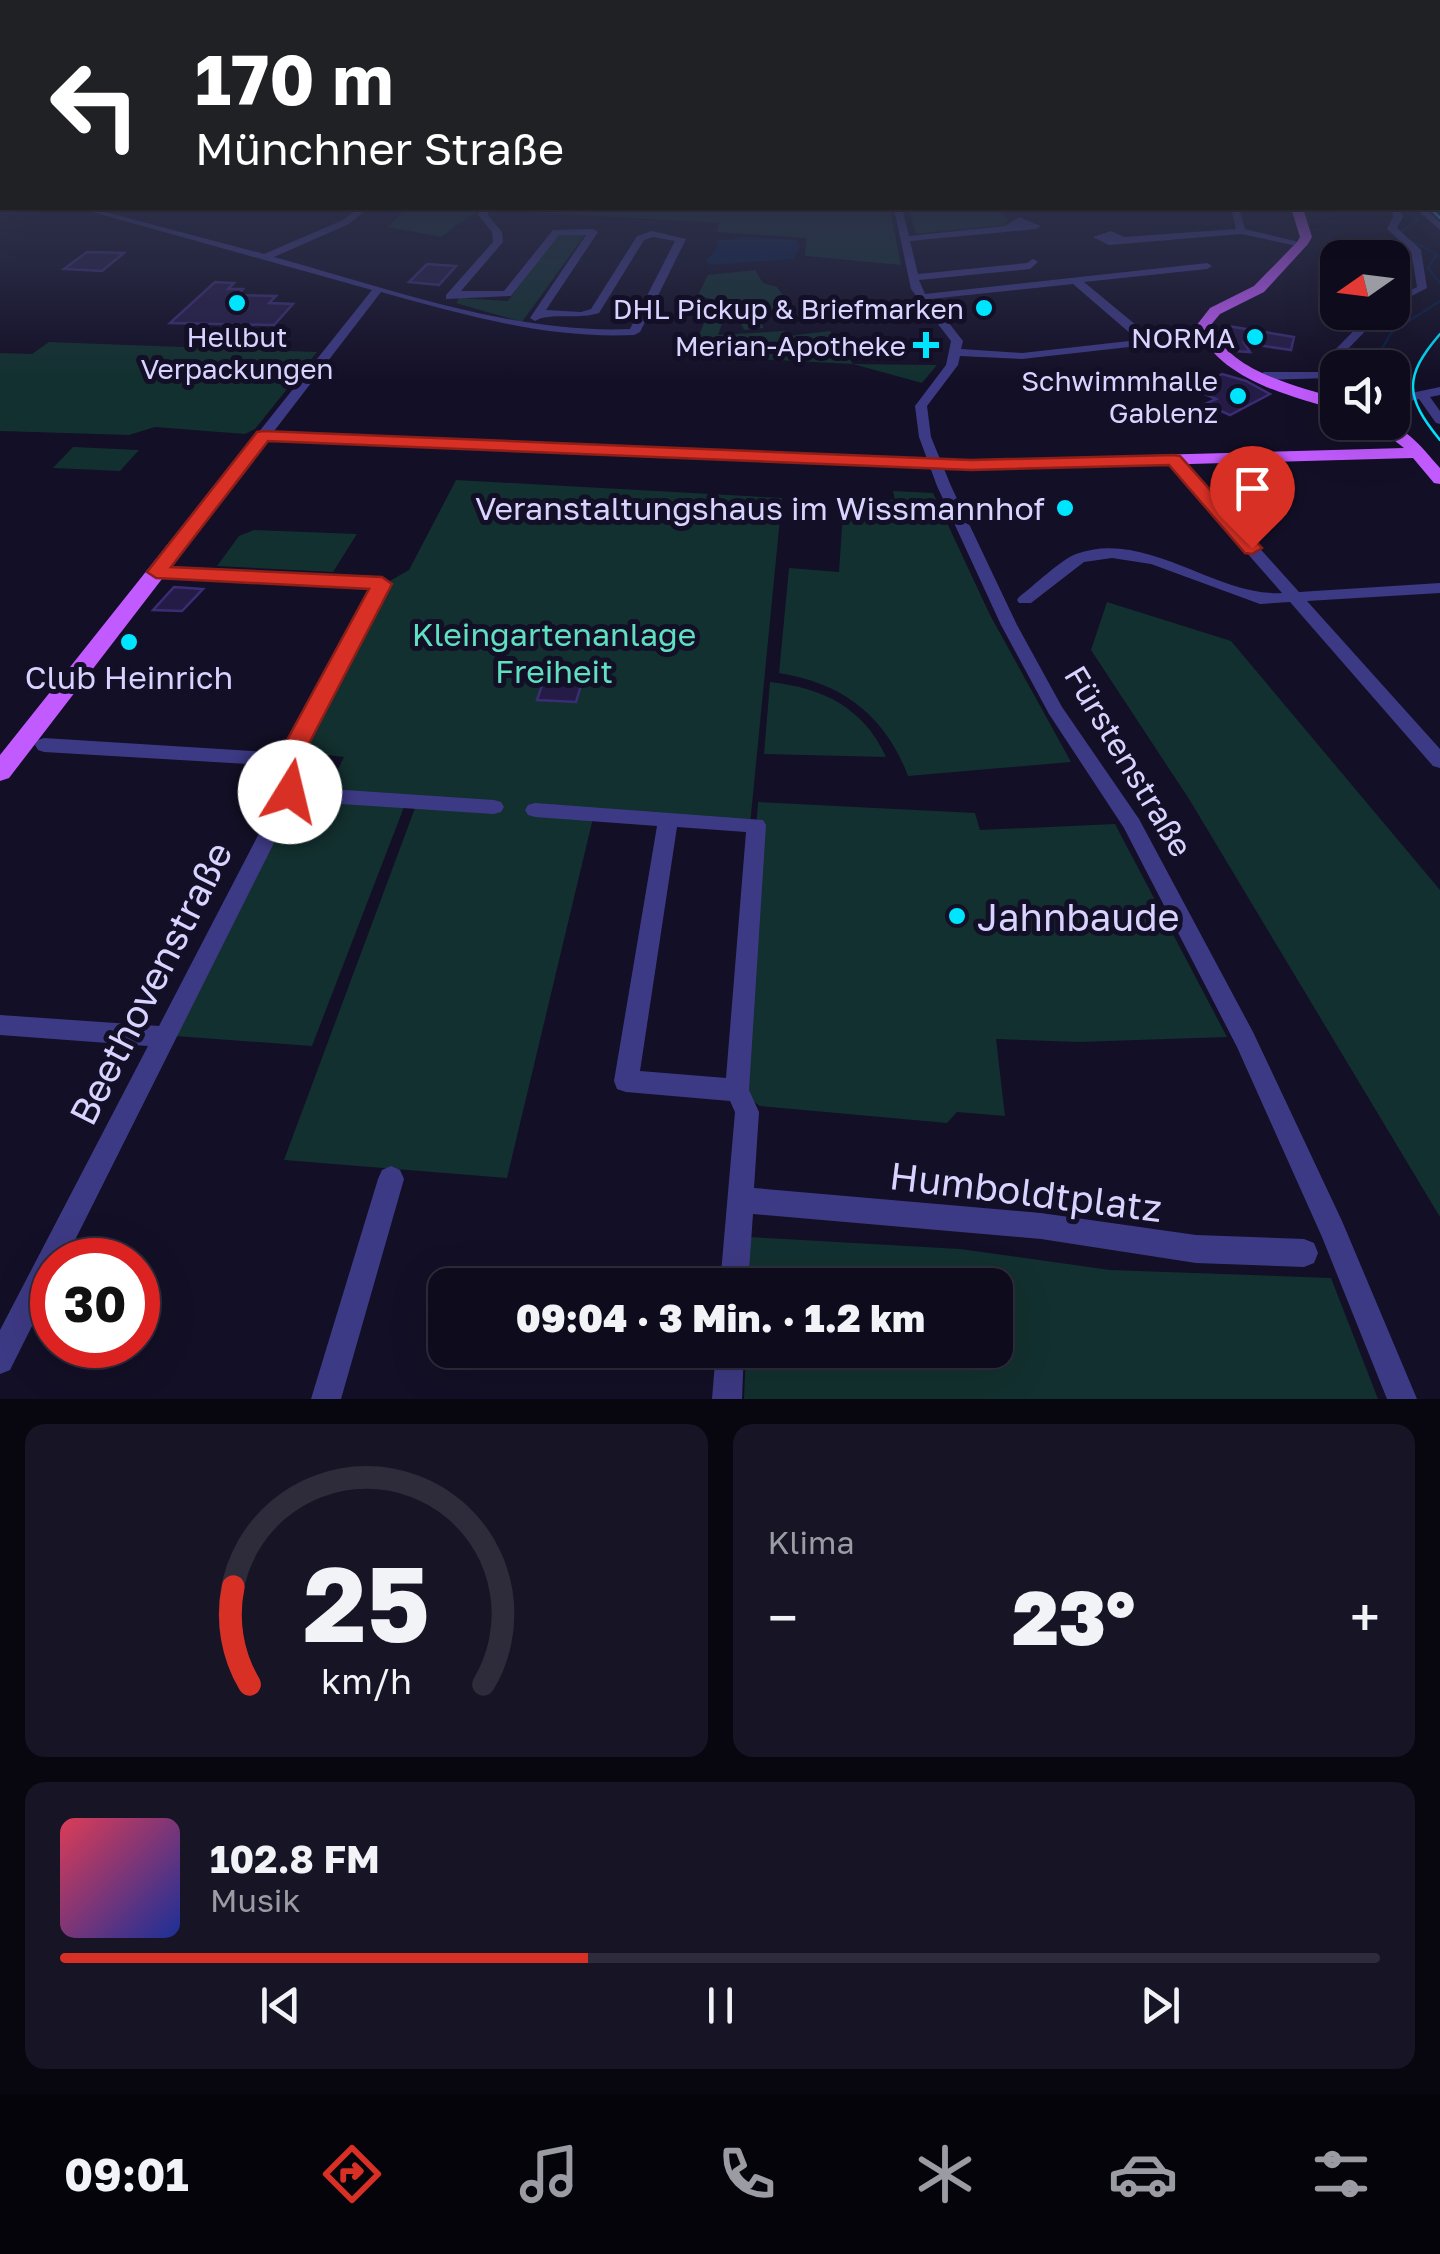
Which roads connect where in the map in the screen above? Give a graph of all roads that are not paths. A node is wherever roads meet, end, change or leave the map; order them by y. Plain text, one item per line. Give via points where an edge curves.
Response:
1 (241, 250) edge
2 (281, 250) edge
3 (491, 250) edge
4 (542, 250) edge
5 (581, 250) edge
6 (632, 250) edge
7 (676, 250) edge
8 (907, 250) edge
9 (1296, 250) edge
10 (1416, 250) edge
11 (266, 257) junction
12 (1015, 268) dead end
13 (1188, 269) dead end
14 (914, 278) junction
15 (1076, 281) junction
16 (378, 289) junction
17 (455, 294) junction
18 (1410, 294) edge
19 (922, 298) junction
20 (440, 303) junction
21 (539, 313) junction
22 (529, 327) junction
23 (1361, 330) edge
24 (958, 352) junction
25 (1264, 376) junction
26 (1440, 391) edge
27 (1422, 394) junction
28 (1320, 397) edge
29 (1410, 397) edge
30 (1440, 420) edge
31 (263, 436) junction
32 (1403, 440) edge
33 (1420, 453) junction
34 (1174, 460) junction
35 (935, 464) junction
36 (1440, 480) edge
37 (156, 572) junction
38 (1440, 588) edge
39 (1296, 598) junction
40 (1025, 600) dead end
41 (44, 745) dead end
42 (1438, 756) edge
43 (292, 760) junction
44 (0, 772) edge
45 (289, 793) junction
46 (494, 807) dead end
47 (535, 810) dead end
48 (668, 819) junction
49 (0, 1025) edge
50 (165, 1036) junction
51 (736, 1090) junction
52 (391, 1178) dead end
53 (740, 1200) junction
54 (1304, 1253) dead end
55 (735, 1268) edge
56 (0, 1360) edge
57 (729, 1368) edge
58 (326, 1399) edge
59 (727, 1399) edge
60 (1402, 1399) edge

1 - 11 street
2 - 11 street
3 - 17 street
4 - 17 street via 508,294
5 - 21 street
6 - 21 street via 595,311
7 - 22 street via 634,332
8 - 14 street
9 - 25 main road via 1259,289 1204,321 1209,344 1221,358
10 - 18 street via 1422,288
11 - 16 street
12 - 14 street
13 - 15 street
14 - 19 street
15 - 19 street
15 - 24 street via 1143,342 994,356
16 - 20 street
16 - 31 street
17 - 20 street
19 - 24 street via 950,328
20 - 22 street
21 - 22 street
23 - 25 street via 1335,356 1327,375
24 - 35 street, Fürstenstraße via 921,406
25 - 28 main road
26 - 27 street
27 - 29 street
27 - 30 street
31 - 35 main road
31 - 37 main road
32 - 33 main road
33 - 34 main road
33 - 36 main road
34 - 35 main road
34 - 39 street
35 - 60 street, Fürstenstraße via 1009,625 1055,710 1132,824 1255,1060
37 - 43 street, Beethovenstraße via 382,584
37 - 44 main road
38 - 39 street
39 - 40 street via 1260,598 1154,560 1112,554 1080,558
39 - 42 street
41 - 43 street
43 - 45 street, Beethovenstraße
45 - 46 street
45 - 50 street, Beethovenstraße
47 - 48 street
48 - 51 street via 756,825
48 - 51 street via 626,1081
49 - 50 street
50 - 56 street, Beethovenstraße
51 - 53 street via 746,1112
52 - 58 street
53 - 54 street, Humboldtplatz via 1041,1226 1196,1249
53 - 55 street
57 - 59 street

